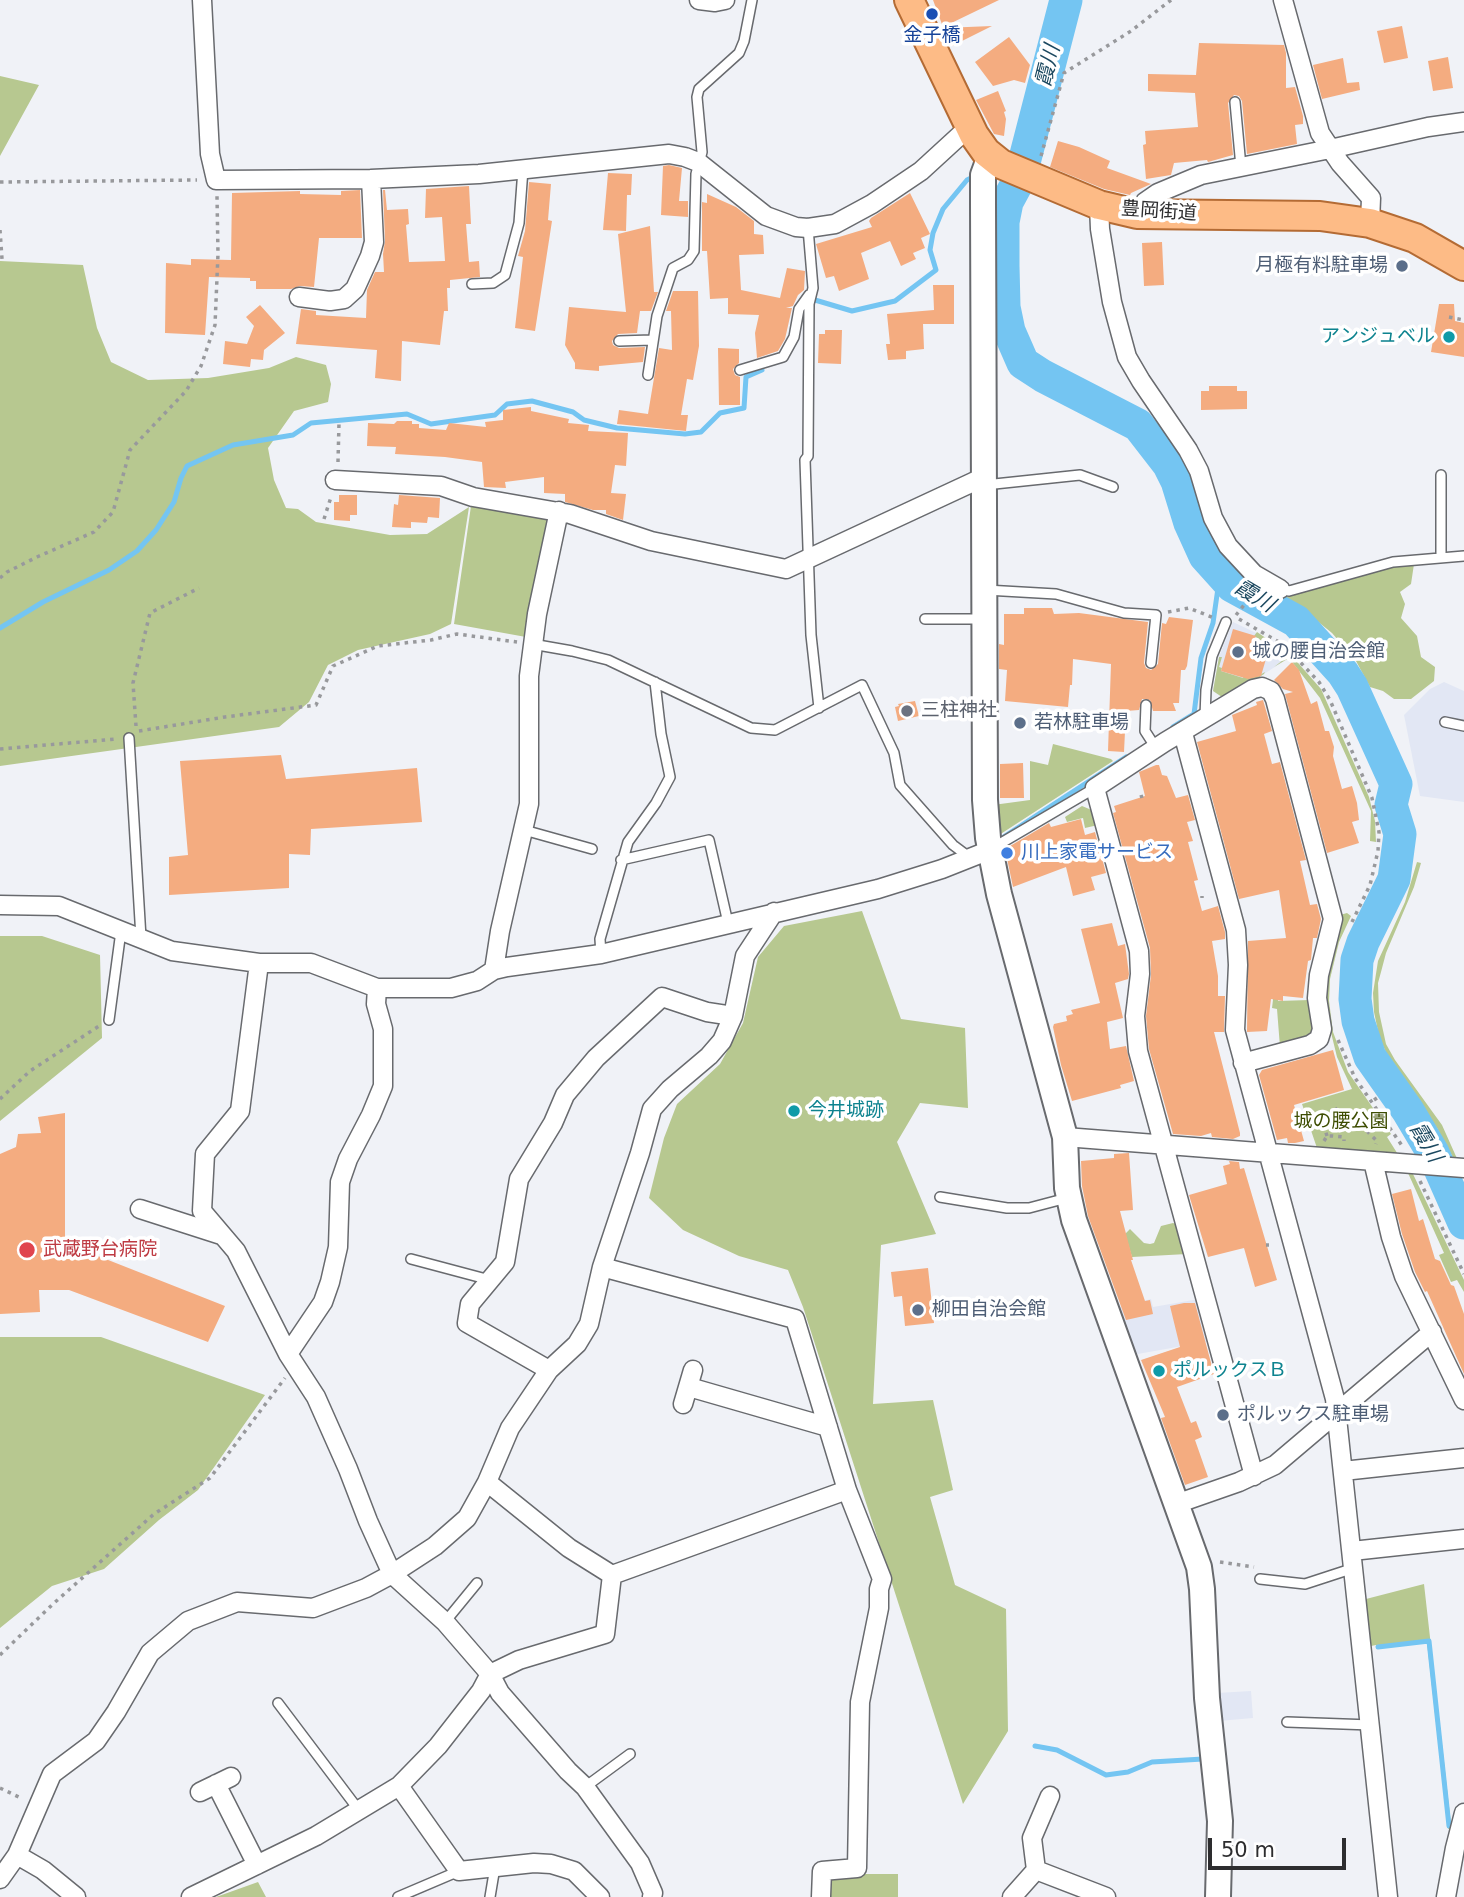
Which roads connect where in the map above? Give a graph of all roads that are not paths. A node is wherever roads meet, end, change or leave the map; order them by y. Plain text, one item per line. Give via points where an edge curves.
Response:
1 (202, 0) edge
2 (699, 0) edge
3 (724, 0) edge
4 (752, 0) edge
5 (909, 0) edge
6 (1283, 0) edge
7 (1235, 102) dead end
8 (1464, 122) edge
9 (969, 127) junction
10 (1330, 149) junction
11 (698, 162) junction
12 (1241, 167) junction
13 (523, 169) junction
14 (1016, 170) junction
15 (370, 179) junction
16 (1099, 205) junction
17 (1137, 214) junction
18 (1370, 223) junction
19 (808, 229) junction
20 (1460, 256) edge
21 (472, 284) dead end
22 (810, 294) junction
23 (299, 297) dead end
24 (652, 340) junction
25 (619, 341) dead end
26 (740, 370) dead end
27 (648, 375) dead end
28 (1441, 475) dead end
29 (335, 480) dead end
30 (984, 481) junction
31 (1114, 487) dead end
32 (559, 511) junction
33 (1441, 556) junction
34 (1464, 556) edge
35 (808, 559) junction
36 (1280, 589) joint
37 (984, 590) junction
38 (925, 619) dead end
39 (984, 619) junction
40 (1226, 619) road end
41 (533, 645) junction
42 (1151, 663) dead end
43 (655, 682) junction
44 (1146, 705) dead end
45 (819, 708) junction
46 (1205, 719) junction
47 (1445, 722) dead end
48 (1464, 726) edge
49 (1183, 733) junction
50 (129, 738) road end
51 (1152, 742) junction
52 (1095, 788) junction
53 (524, 830) junction
54 (592, 849) dead end
55 (979, 853) junction
56 (621, 860) junction
57 (0, 905) edge
58 (774, 912) junction
59 (729, 923) junction
60 (122, 929) junction
61 (141, 938) junction
62 (601, 954) junction
63 (259, 963) junction
64 (494, 970) junction
65 (377, 988) junction
66 (733, 1016) junction
67 (109, 1020) road end
68 (1243, 1063) junction
69 (1065, 1137) junction
70 (1163, 1144) junction
71 (1267, 1152) junction
72 (1374, 1155) junction
73 (1461, 1168) edge
74 (940, 1197) dead end
75 (1068, 1198) junction
76 (140, 1209) dead end
77 (221, 1235) junction
78 (411, 1259) dead end
79 (602, 1267) junction
80 (491, 1281) junction
81 (1432, 1332) junction
82 (292, 1360) junction
83 (550, 1370) junction
84 (688, 1387) dead end
85 (1464, 1400) edge
86 (1336, 1415) junction
87 (828, 1427) junction
88 (1464, 1458) edge
89 (1343, 1471) junction
90 (1254, 1476) junction
91 (487, 1482) junction
92 (848, 1490) junction
93 (1176, 1504) junction
94 (1464, 1539) edge
95 (1353, 1559) junction
96 (392, 1574) junction
97 (612, 1575) junction
98 (1262, 1580) road end
99 (477, 1583) dead end
100 (445, 1622) junction
101 (490, 1674) junction
102 (278, 1703) dead end
103 (1287, 1722) dead end
104 (1371, 1725) junction
105 (629, 1754) dead end
106 (215, 1784) dead end
107 (399, 1786) junction
108 (585, 1787) junction
109 (1050, 1796) dead end
110 (358, 1809) junction
111 (1464, 1813) edge
112 (17, 1855) junction
113 (257, 1865) junction
114 (495, 1867) junction
115 (1036, 1870) junction
116 (459, 1871) junction
117 (0, 1879) edge
118 (76, 1897) edge
119 (191, 1897) edge
120 (398, 1897) edge
121 (490, 1897) edge
122 (600, 1897) edge
123 (652, 1897) edge
124 (821, 1897) edge
125 (1012, 1897) edge
126 (1106, 1897) edge
127 (1218, 1897) edge
128 (1388, 1897) edge
129 (1446, 1897) edge

1 - 15 street via 210,153 216,180
2 - 3 street
4 - 11 lane via 739,53 699,89 702,152
5 - 9 main road
6 - 10 street via 1320,133
7 - 12 lane
8 - 10 street
9 - 14 main road via 978,142
9 - 19 street via 921,171 873,204 835,224
10 - 12 street
10 - 18 street via 1371,198
11 - 13 street via 669,154
11 - 19 street via 766,216
11 - 24 lane via 694,251 673,268
12 - 17 street via 1170,187 1145,202
13 - 15 street
13 - 21 lane via 519,223 505,275 493,283
14 - 16 main road, 豊岡街道
14 - 30 street via 984,175
15 - 23 street via 374,242 355,289 344,299 330,301
16 - 17 main road, 豊岡街道
16 - 36 street via 1112,302 1128,357 1193,460 1228,546 1254,574
17 - 18 main road, 豊岡街道 via 1320,216
18 - 20 main road, 豊岡街道
19 - 22 lane
22 - 26 lane via 799,309 794,337 783,357
22 - 35 lane via 805,460
24 - 25 lane
24 - 27 lane
28 - 33 lane
29 - 32 street via 441,486 473,497
30 - 31 lane via 1080,475
30 - 35 street
30 - 37 street
32 - 35 street via 651,541 786,569
32 - 41 street
33 - 34 lane
33 - 36 lane via 1393,562 1289,591
35 - 45 lane
37 - 39 street
37 - 42 lane via 1056,594 1124,613 1156,615
38 - 39 lane
39 - 55 street via 985,800
40 - 46 lane via 1212,656
41 - 43 lane via 608,660
41 - 53 street
43 - 45 lane via 751,728 775,730
43 - 56 lane via 670,777
44 - 51 lane via 1145,731
45 - 55 lane via 862,685 894,753 900,785 953,845
46 - 49 street
46 - 68 street via 1253,689 1266,688 1273,694 1332,912 1317,989 1319,1039
47 - 48 lane
49 - 51 street
49 - 68 street via 1236,930 1234,1020
50 - 61 lane
51 - 52 street
52 - 55 lane via 1000,846
52 - 70 street via 1139,951 1136,1041
53 - 54 lane
53 - 64 street
55 - 58 street via 878,889
55 - 69 street via 999,894
56 - 59 lane via 709,840
56 - 62 lane via 600,939
57 - 60 street via 59,906
58 - 59 street
58 - 66 street via 745,956
59 - 62 street
60 - 61 street
60 - 67 lane
61 - 63 street via 172,951
62 - 64 street
63 - 65 street via 311,963
63 - 77 street via 240,1111 205,1154 202,1211
64 - 65 street via 477,981 451,988
65 - 82 street via 384,1039 383,1086 340,1182 338,1247 330,1282
66 - 79 street via 709,1056 652,1109
66 - 80 street via 662,997 596,1058 565,1095 519,1179 505,1262
68 - 71 street
69 - 70 street
69 - 75 street
70 - 71 street
70 - 90 street
71 - 72 street
71 - 86 street
72 - 73 street
72 - 81 street via 1399,1262
74 - 75 lane via 1007,1209
75 - 93 street
76 - 77 street
77 - 82 street via 236,1251
78 - 80 lane
79 - 83 street via 589,1324 577,1344
79 - 87 street via 794,1319
80 - 83 street via 470,1304 467,1323
81 - 85 street
81 - 86 street
82 - 96 street via 316,1398
83 - 91 street via 510,1428
84 - 87 street
86 - 89 street
86 - 90 street via 1275,1465
87 - 92 street
88 - 89 street
89 - 95 street
90 - 93 street
91 - 96 street via 467,1518
91 - 97 street via 569,1548
92 - 97 street
92 - 124 street via 882,1579 860,1702 857,1868 822,1871
93 - 127 street via 1202,1590 1220,1821
94 - 95 street
95 - 98 lane via 1305,1584
95 - 104 street
96 - 100 street
96 - 112 street via 313,1608 237,1602 188,1620 150,1653 96,1741 52,1774
97 - 101 street via 605,1634 519,1660
99 - 100 lane
100 - 101 street
101 - 107 street via 439,1746
101 - 108 street via 500,1693
102 - 110 lane
103 - 104 lane
104 - 128 street
105 - 108 lane
106 - 113 street
107 - 110 street
107 - 116 street
108 - 123 street via 640,1863
109 - 115 street via 1032,1838
110 - 113 street
111 - 129 street
112 - 117 street
112 - 118 street
113 - 119 street
114 - 116 street
114 - 121 lane
114 - 122 street via 551,1864 574,1871
115 - 125 street
115 - 126 street
116 - 120 lane

